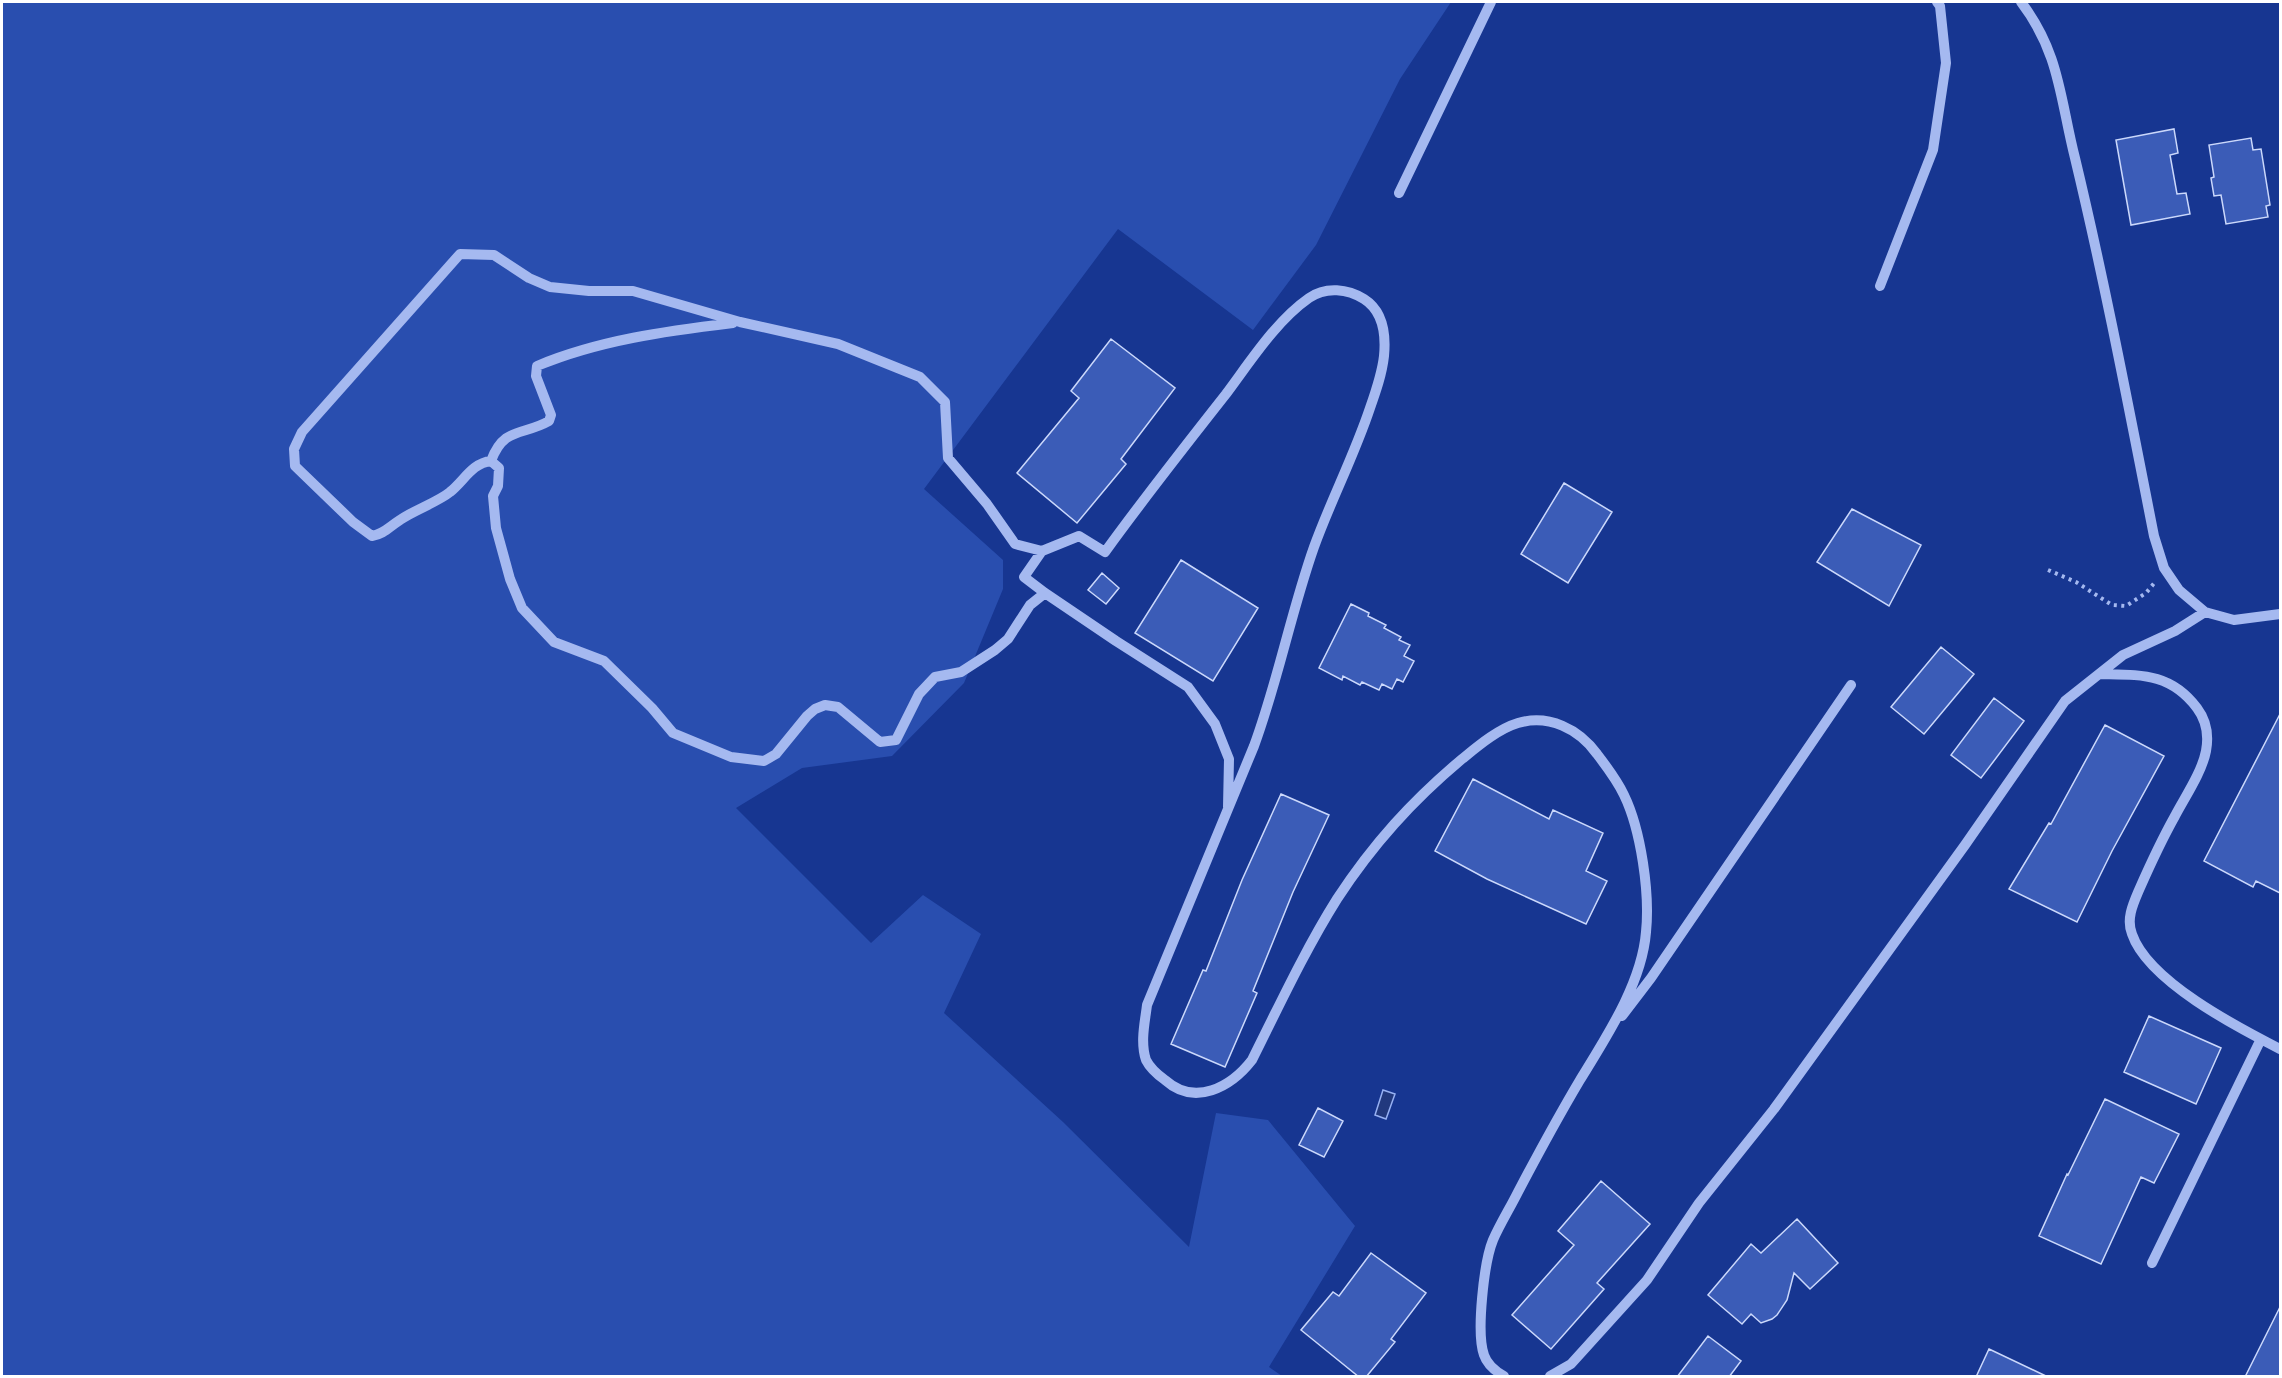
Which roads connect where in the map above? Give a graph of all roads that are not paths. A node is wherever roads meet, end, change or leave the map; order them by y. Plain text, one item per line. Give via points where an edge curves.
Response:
1 (1491, 2) edge
2 (1937, 2) edge
3 (2021, 2) edge
4 (1399, 193) dead end
5 (1880, 286) dead end
6 (740, 322) junction
7 (491, 461) junction
8 (1042, 551) junction
9 (1045, 593) junction
10 (2205, 612) junction
11 (2280, 614) edge
12 (2099, 674) junction
13 (1851, 685) dead end
14 (1228, 807) junction
15 (1606, 1038) junction
16 (2261, 1039) junction
17 (2280, 1049) edge
18 (2152, 1263) dead end
19 (1504, 1377) edge
20 (1550, 1377) edge

1 - 4 street
2 - 5 street via 1946,63 1933,150
3 - 10 street via 2046,43 2060,84 2154,536 2164,568 2179,590
6 - 7 street via 657,333 537,366 536,376 551,415 549,421 513,433 495,449
6 - 7 street via 633,291 550,287 494,255 460,254 302,432 294,449 295,466 372,536 381,535 450,493 475,467
6 - 8 street via 838,344 920,377 945,402 948,458 1015,544
7 - 9 street via 499,468 493,496 496,528 522,609 554,642 604,660 673,733 731,757 753,761 772,757 807,716 825,705 838,707 880,742 896,740 919,694 935,677 961,672 995,650 1008,639 1030,605
8 - 9 street via 1024,577
8 - 14 street via 1079,536 1105,552 1261,348 1310,297 1330,290 1349,292 1366,300 1378,312 1383,333 1381,373 1357,448 1311,556 1267,710
9 - 14 street via 1188,687 1215,724 1229,759
10 - 11 street via 2234,620
10 - 12 street via 2123,655
12 - 16 street via 2149,675 2170,682 2203,715 2208,736 2206,753 2153,856 2129,922 2141,954 2172,985
12 - 20 street via 2065,701 1781,1100 1699,1203 1647,1280 1571,1364
13 - 15 street
14 - 15 street via 1147,1005 1143,1039 1147,1061 1169,1084 1200,1094 1214,1091 1244,1069 1336,900 1390,827 1412,802 1474,749 1517,723 1533,720 1572,730 1593,748 1624,795 1634,821 1643,869 1645,947 1638,972
15 - 19 street via 1560,1114 1492,1242 1483,1293 1483,1348 1490,1366
16 - 17 street
16 - 18 street

